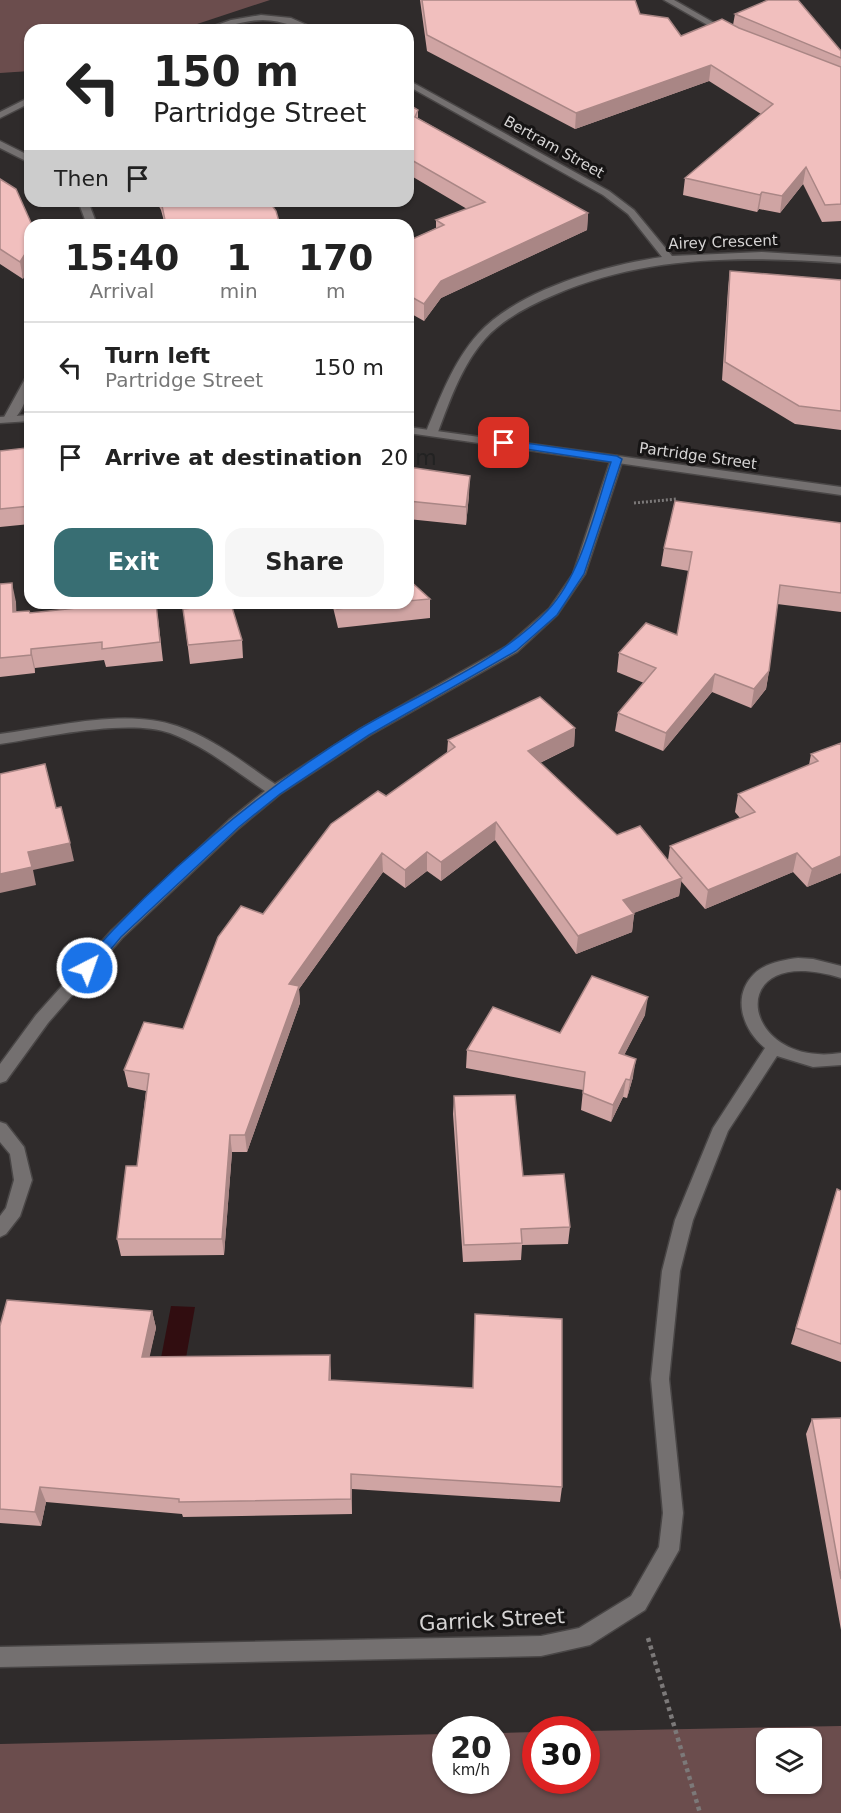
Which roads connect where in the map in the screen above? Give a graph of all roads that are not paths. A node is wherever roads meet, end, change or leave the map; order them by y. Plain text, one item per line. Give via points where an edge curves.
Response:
1 (668, 0) edge
2 (225, 24) edge
3 (300, 24) edge
4 (741, 40) edge
5 (414, 85) edge
6 (24, 103) edge
7 (0, 115) edge
8 (0, 144) edge
9 (24, 157) edge
10 (668, 258) junction
11 (841, 260) edge
12 (24, 388) edge
13 (24, 418) edge
14 (4, 419) edge
15 (414, 430) edge
16 (432, 432) junction
17 (617, 459) junction
18 (841, 491) edge
19 (0, 739) edge
20 (275, 791) junction
21 (841, 972) edge
22 (774, 1047) junction
23 (841, 1059) edge
24 (0, 1077) edge
25 (0, 1129) edge
26 (0, 1229) edge
27 (0, 1657) edge

1 - 4 street
2 - 3 street via 266,17
5 - 10 street, Bertram Street via 606,194 632,212
6 - 7 street
8 - 9 street
10 - 11 street, Airey Crescent via 758,253
10 - 16 street, Airey Crescent via 587,277 518,308 484,334 460,364
12 - 14 street
13 - 14 street
15 - 16 street, Partridge Street
16 - 17 street, Partridge Street
17 - 18 street, Partridge Street
17 - 20 street via 579,574 553,612 512,649 365,732
19 - 20 street via 119,725 155,725 198,741
20 - 24 street via 234,824 117,934 42,1019
21 - 22 street via 823,964 795,963 771,969 754,985 749,1006 755,1028
22 - 23 street via 801,1060
22 - 27 street, Garrick Street via 721,1128 684,1220 674,1261 660,1379 673,1513 669,1550 638,1603 583,1638 541,1646
25 - 26 street via 18,1152 23,1180 14,1211

